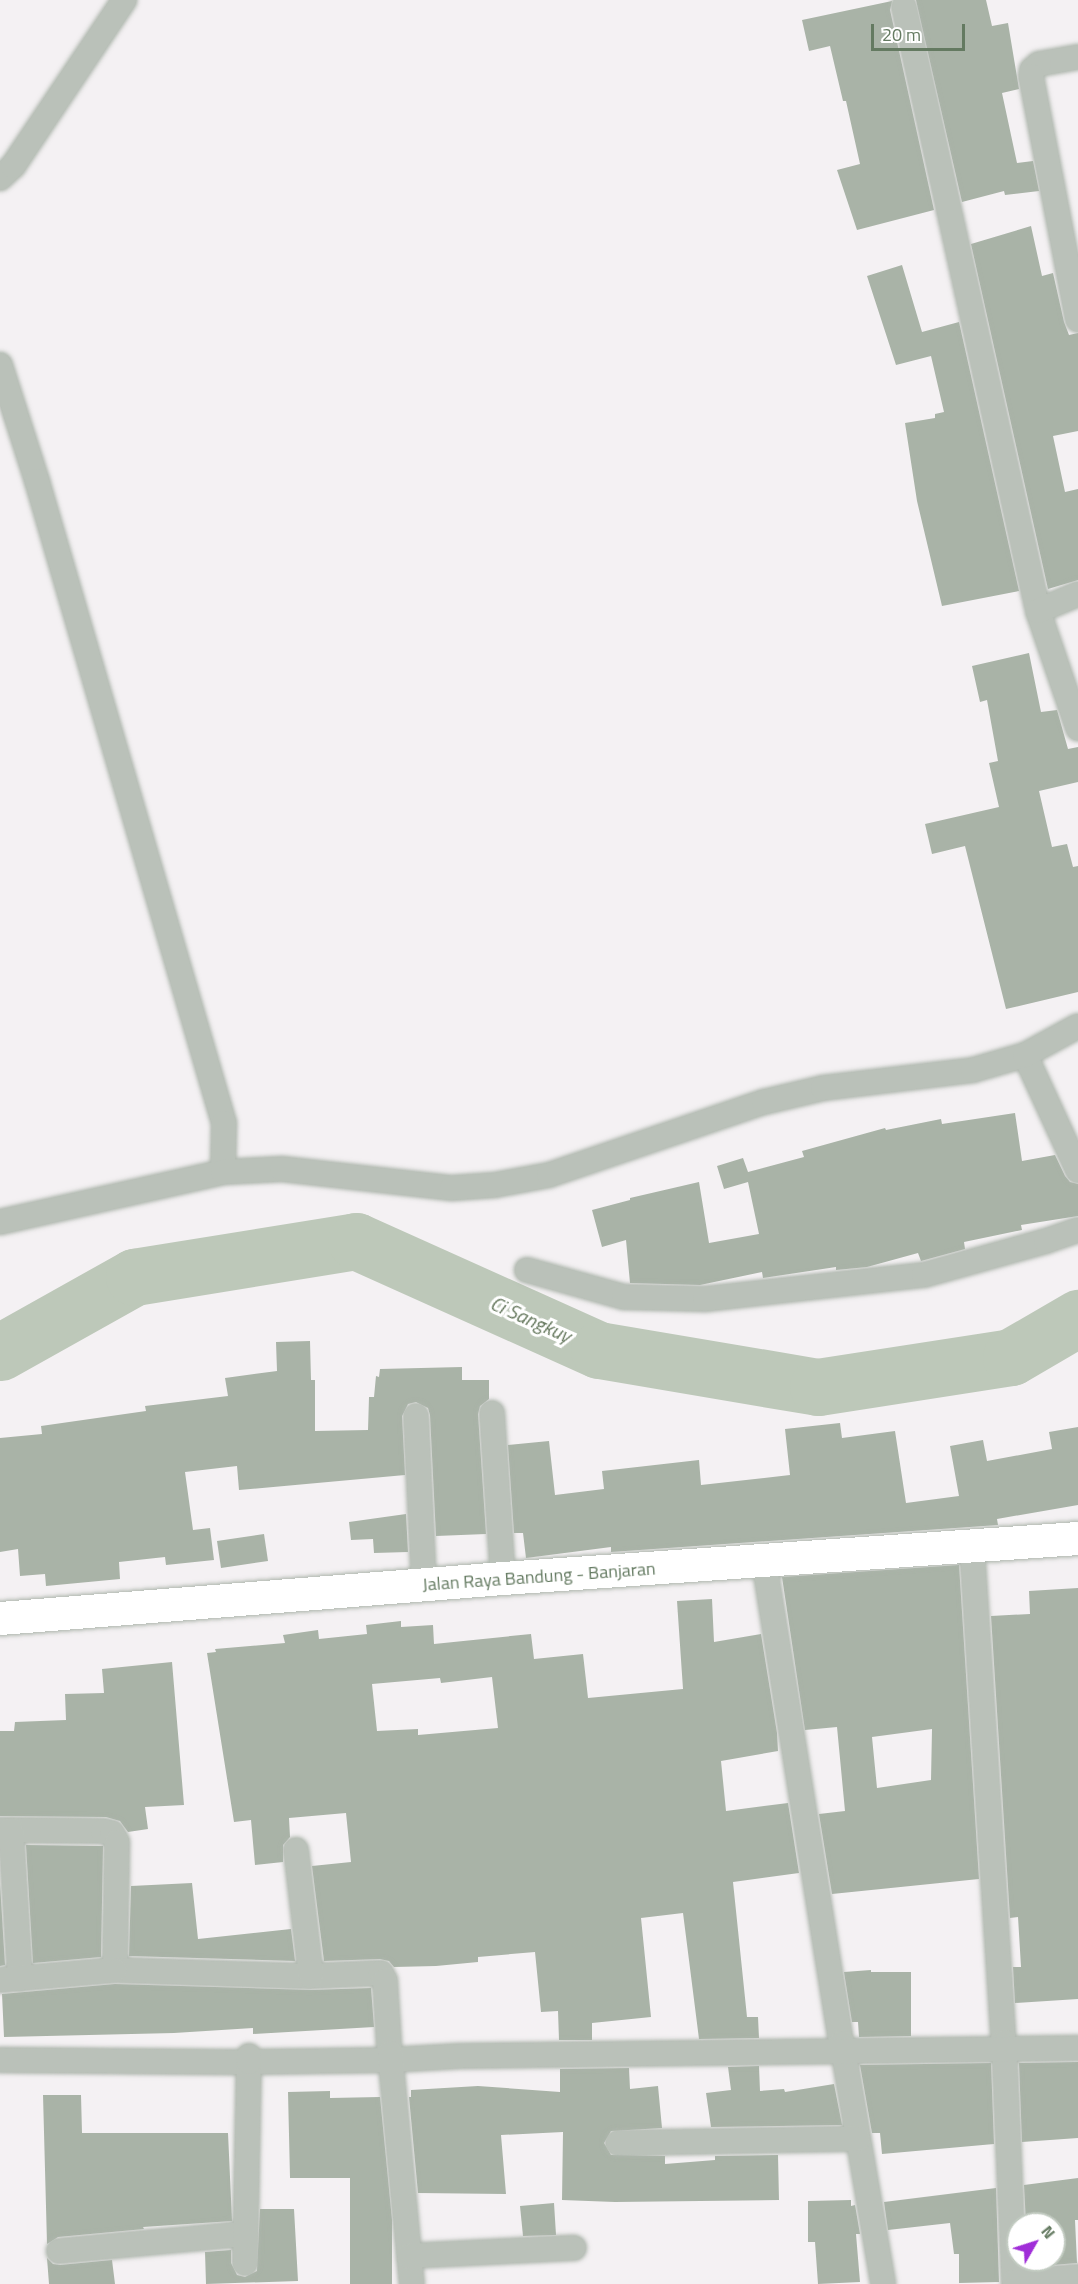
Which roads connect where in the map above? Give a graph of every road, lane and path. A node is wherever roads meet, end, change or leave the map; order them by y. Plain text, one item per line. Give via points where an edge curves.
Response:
1 (124, 0) edge
2 (904, 7) dead end
3 (1078, 57) edge
4 (0, 178) edge
5 (1078, 320) edge
6 (0, 365) edge
7 (1078, 594) edge
8 (1038, 611) junction
9 (1078, 728) edge
10 (1078, 1026) edge
11 (1025, 1055) junction
12 (1078, 1170) edge
13 (223, 1172) junction
14 (0, 1222) edge
15 (1078, 1230) edge
16 (527, 1270) dead end
17 (492, 1413) dead end
18 (416, 1416) dead end
19 (1078, 1538) edge
20 (972, 1547) junction
21 (764, 1562) junction
22 (503, 1578) junction
23 (424, 1586) junction
24 (0, 1618) edge
25 (5, 1830) edge
26 (296, 1850) dead end
27 (115, 1970) junction
28 (311, 1976) junction
29 (10, 1980) edge
30 (1078, 2048) edge
31 (1004, 2049) junction
32 (842, 2050) junction
33 (0, 2060) edge
34 (390, 2060) junction
35 (249, 2062) junction
36 (858, 2139) junction
37 (618, 2143) dead end
38 (244, 2234) junction
39 (574, 2248) dead end
40 (59, 2251) dead end
41 (409, 2256) junction
42 (244, 2263) dead end
43 (1078, 2277) edge
44 (1014, 2283) edge
45 (411, 2284) edge
46 (883, 2284) edge

1 - 4 street via 13,166
2 - 8 street
3 - 5 street via 1039,64 1031,76
6 - 13 street via 224,1123
7 - 8 street
8 - 9 street
10 - 11 street
11 - 12 street
11 - 13 street via 973,1070 823,1088 764,1102 549,1175 495,1185 452,1188 282,1169
13 - 14 street
15 - 16 street via 924,1275 705,1299 624,1297
17 - 22 street
18 - 23 street
19 - 20 main road, Jalan Raya Bandung - Banjaran
20 - 21 main road, Jalan Raya Bandung - Banjaran
20 - 31 street
21 - 22 main road, Jalan Raya Bandung - Banjaran
21 - 32 street
22 - 23 main road, Jalan Raya Bandung - Banjaran
23 - 24 main road, Jalan Raya Bandung - Banjaran
25 - 27 street via 112,1833 117,1842
25 - 29 street
26 - 28 street
27 - 28 street
27 - 29 street
28 - 34 street via 381,1973 385,1981
30 - 31 street
31 - 32 street
31 - 44 street via 1004,2042
32 - 34 street
32 - 36 street via 842,2043
33 - 35 street
34 - 35 street
34 - 41 street via 390,2053
35 - 38 street via 249,2056
36 - 37 street
36 - 46 street
38 - 40 street
38 - 42 street
39 - 41 street
41 - 45 street
43 - 44 street

